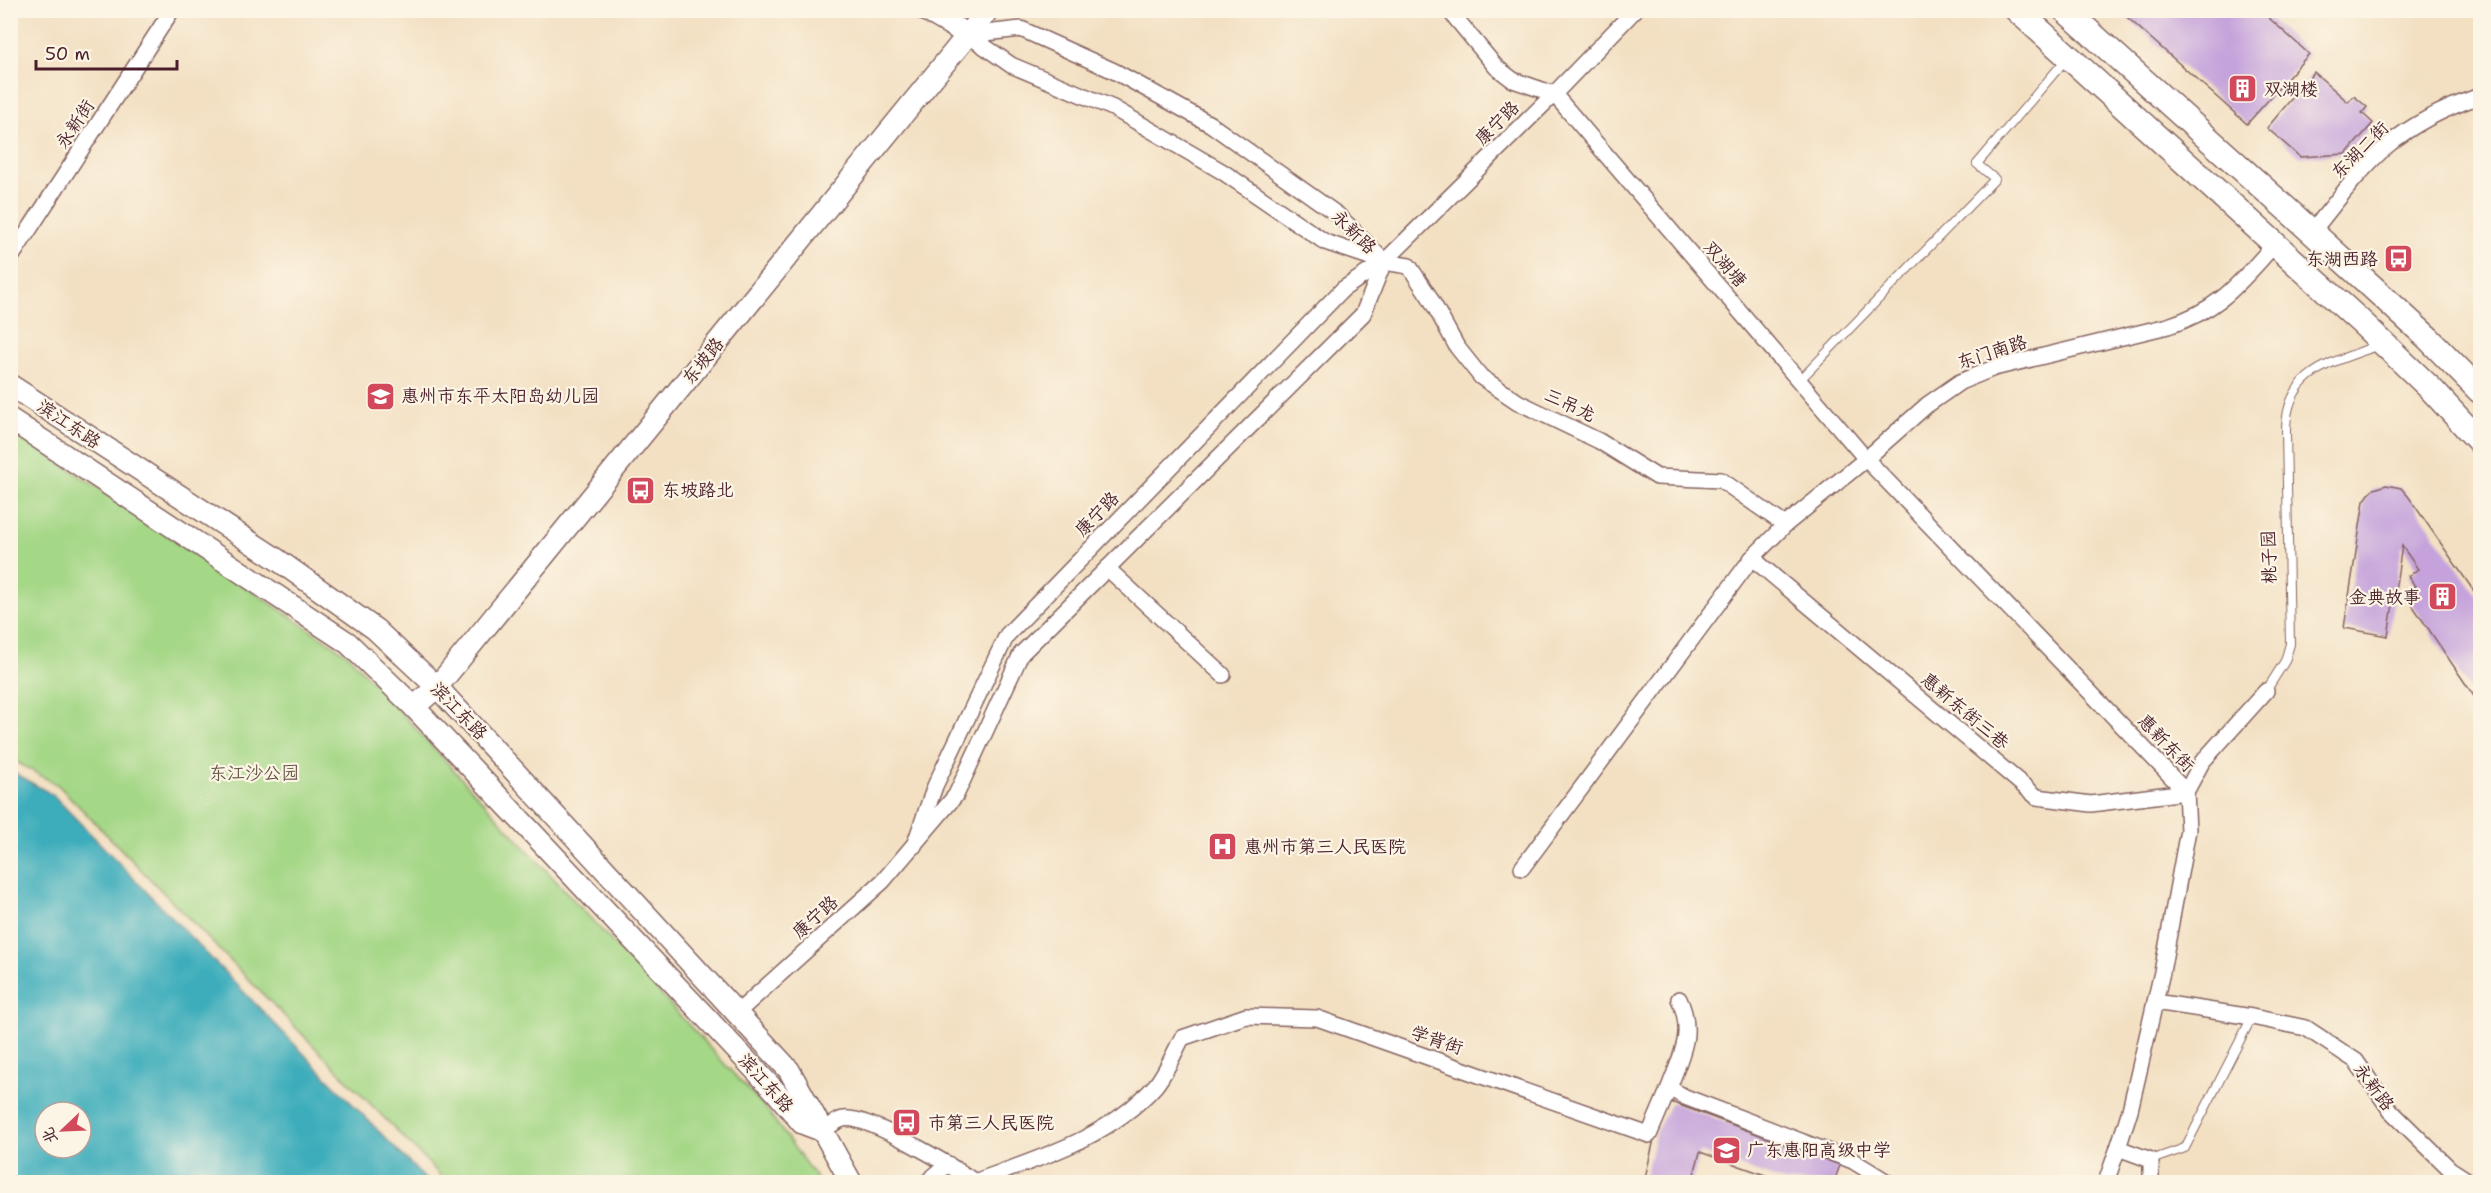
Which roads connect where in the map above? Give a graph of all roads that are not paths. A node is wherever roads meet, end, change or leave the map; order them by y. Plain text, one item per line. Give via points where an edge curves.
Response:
1 (172, 10) edge
2 (925, 10) edge
3 (988, 10) edge
4 (1449, 10) edge
5 (1635, 10) edge
6 (2017, 10) edge
7 (2065, 10) edge
8 (968, 35) junction
9 (2068, 57) junction
10 (1554, 94) junction
11 (2481, 96) edge
12 (2312, 232) junction
13 (2274, 245) junction
14 (10, 259) edge
15 (1384, 261) junction
16 (2384, 343) junction
17 (1799, 381) junction
18 (10, 385) edge
19 (2481, 391) edge
20 (10, 419) edge
21 (2481, 442) edge
22 (1866, 459) junction
23 (1785, 525) junction
24 (1752, 558) junction
25 (1107, 568) junction
26 (1222, 675) dead end
27 (437, 687) junction
28 (2266, 691) joint
29 (414, 707) junction
30 (2186, 792) junction
31 (914, 846) junction
32 (1521, 868) dead end
33 (1679, 999) dead end
34 (2155, 1002) junction
35 (738, 1012) junction
36 (2252, 1017) junction
37 (1669, 1088) junction
38 (823, 1131) junction
39 (2118, 1148) junction
40 (2151, 1160) junction
41 (948, 1164) junction
42 (851, 1182) edge
43 (927, 1182) edge
44 (975, 1182) edge
45 (1887, 1182) edge
46 (2106, 1182) edge
47 (2151, 1182) edge
48 (2470, 1182) edge

1 - 14 street, 永新街
2 - 8 main road, 永新路
3 - 8 main road, 东坡路
4 - 10 street via 1496,67 1513,80
5 - 10 street, 康宁路
6 - 9 main road
7 - 12 main road
8 - 15 street, 永新路 via 1011,65 1113,108 1223,172 1325,242
8 - 15 street, 永新路 via 1021,28 1114,71 1220,131 1338,215
8 - 27 main road, 东坡路
9 - 13 main road
9 - 17 lane via 1977,164 1995,179
10 - 15 street, 康宁路
10 - 17 street, 双湖塘
11 - 12 street, 东湖二街 via 2419,124 2386,146
12 - 19 main road
13 - 16 main road
13 - 22 street, 东门南路 via 2229,294 2204,312 2168,326 1971,377 1927,405
15 - 23 street, 三吊龙 via 1409,266 1457,347 1481,377 1518,402 1599,441 1657,477 1721,480
15 - 25 street, 康宁路 via 1363,314
15 - 31 street, 康宁路 via 1343,289 1006,635 935,786
16 - 21 main road
16 - 28 lane, 桃子园 via 2315,370 2301,383 2289,404 2286,431 2290,644 2283,666
17 - 22 street, 双湖塘
18 - 27 main road, 滨江东路 via 275,558 375,629
20 - 29 main road, 滨江东路 via 348,643
22 - 23 street, 东门南路
22 - 30 street, 惠新东街
23 - 24 street, 东门南路
24 - 30 street, 惠新东街三巷 via 2037,797 2091,804
24 - 32 street, 东门南路
25 - 26 street
25 - 31 street, 康宁路 via 1021,654 956,795
27 - 29 main road, 东坡路
27 - 35 main road, 滨江东路
28 - 30 street, 桃子园 via 2202,762
29 - 38 main road, 滨江东路 via 802,1123
30 - 34 street, 惠新东街 via 2188,830
31 - 35 street, 康宁路 via 883,881
33 - 37 street via 1686,1013 1688,1036
34 - 36 street, 永新路
34 - 39 street, 惠新东街
35 - 38 main road, 滨江东路 via 789,1070
36 - 40 lane via 2185,1148
36 - 48 street, 永新路 via 2306,1028 2356,1061 2391,1111 2450,1169
37 - 44 street, 学背街 via 1649,1135 1317,1018 1246,1016 1182,1038 1156,1085 1114,1122 1054,1152
37 - 45 street via 1853,1161
38 - 41 street via 843,1119 867,1122
38 - 42 main road, 滨江东路
39 - 40 street
39 - 46 street, 惠新东街
40 - 47 street
41 - 43 street
41 - 44 street

